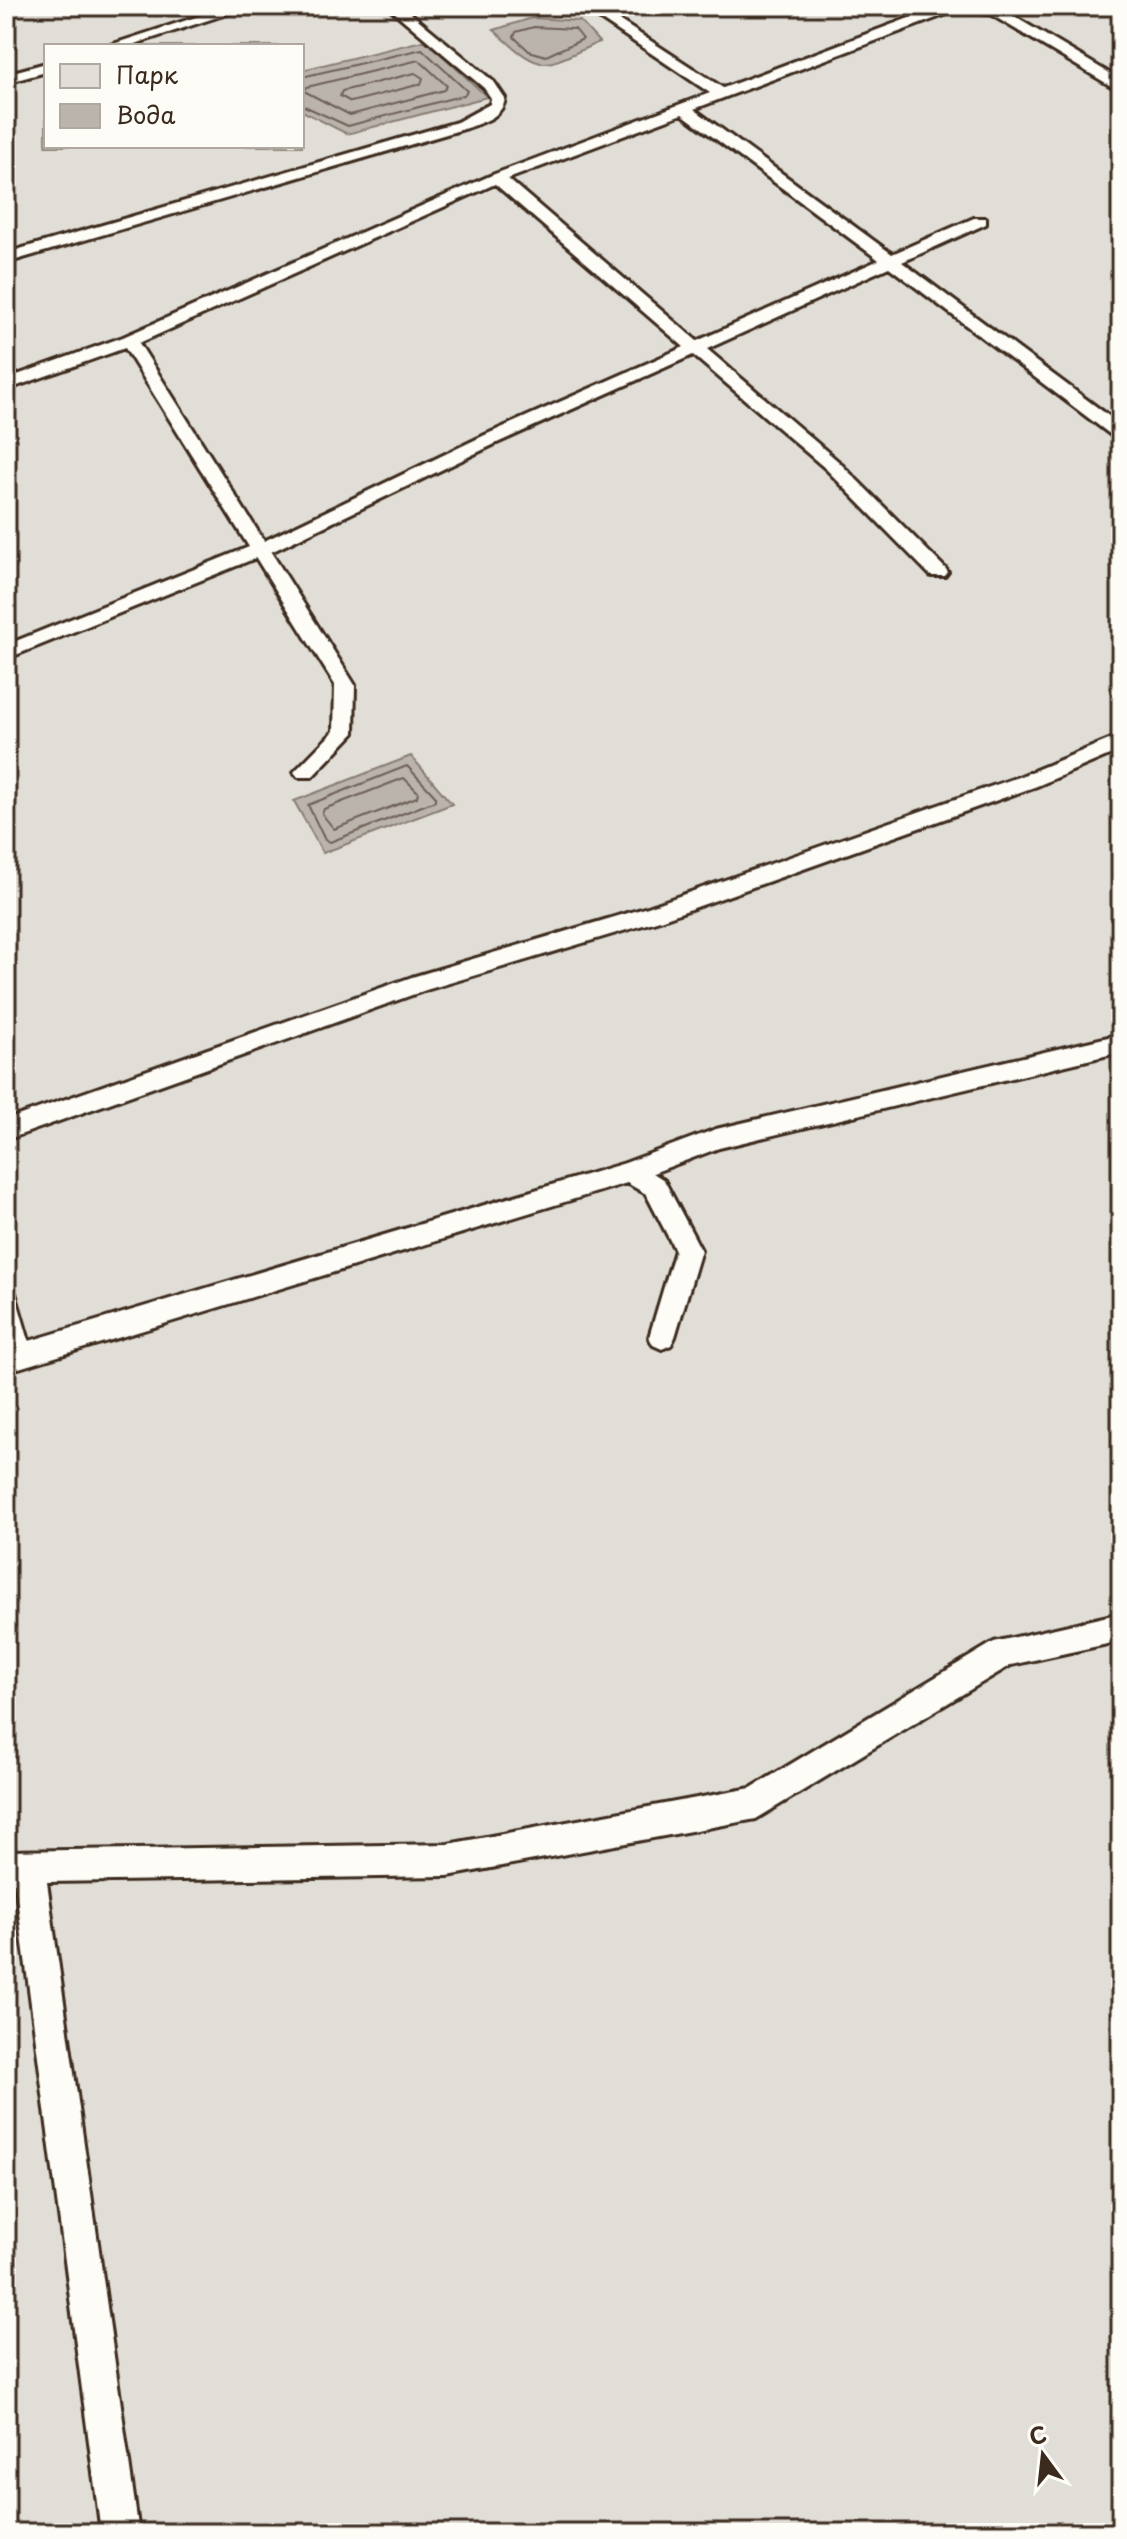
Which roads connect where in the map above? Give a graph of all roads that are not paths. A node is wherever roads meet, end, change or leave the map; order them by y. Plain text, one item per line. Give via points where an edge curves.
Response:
1 (244, 6) edge
2 (394, 6) edge
3 (588, 6) edge
4 (952, 7) edge
5 (120, 44) edge
6 (44, 68) edge
7 (6, 79) edge
8 (1121, 86) edge
9 (723, 95) junction
10 (685, 109) junction
11 (497, 178) junction
12 (980, 221) dead end
13 (6, 258) edge
14 (890, 261) junction
15 (129, 341) junction
16 (693, 349) junction
17 (6, 385) edge
18 (1121, 434) edge
19 (260, 550) junction
20 (938, 572) dead end
21 (6, 652) edge
22 (1121, 742) edge
23 (305, 772) dead end
24 (1121, 1043) edge
25 (6, 1130) edge
26 (629, 1172) junction
27 (6, 1301) edge
28 (662, 1337) dead end
29 (1121, 1627) edge
30 (17, 1868) edge
31 (120, 2533) edge

1 - 5 lane
2 - 13 lane via 489,85 497,106 462,125
3 - 9 lane
4 - 8 lane via 993,10
4 - 9 lane
6 - 7 lane
9 - 10 lane
10 - 11 lane
10 - 14 lane
11 - 15 lane
11 - 16 lane
12 - 14 lane
14 - 16 lane
14 - 18 lane
15 - 17 lane
15 - 19 lane
16 - 19 lane
16 - 20 lane via 832,465
19 - 21 lane
19 - 23 lane via 345,685 344,733
22 - 25 lane via 1029,781 667,909 420,983
24 - 26 lane via 716,1139
26 - 27 lane via 19,1356
26 - 28 lane via 655,1187 688,1250
29 - 30 lane via 1005,1652 756,1803 448,1860
30 - 31 lane

